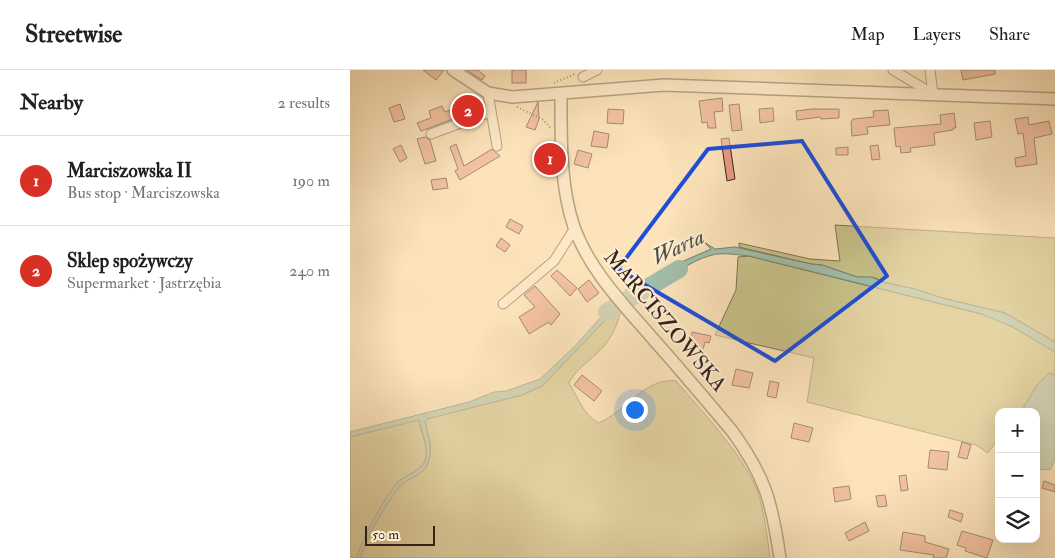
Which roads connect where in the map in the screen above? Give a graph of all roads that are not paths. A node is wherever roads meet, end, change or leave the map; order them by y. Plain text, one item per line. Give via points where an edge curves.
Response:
1 (453, 70) edge
2 (597, 70) edge
3 (893, 70) edge
4 (930, 70) edge
5 (582, 74) edge
6 (488, 92) junction
7 (933, 94) junction
8 (561, 95) junction
9 (1055, 99) edge
10 (490, 112) junction
11 (431, 134) dead end
12 (497, 146) dead end
13 (575, 228) junction
14 (503, 304) dead end
15 (780, 558) edge

1 - 6 street
2 - 5 street
3 - 7 street
4 - 7 street
6 - 8 street via 512,97
6 - 10 street
7 - 8 street via 664,85
7 - 9 street
8 - 13 street, MARCISZOWSKA via 566,196
10 - 11 street
10 - 12 street
13 - 14 street via 554,261
13 - 15 street, MARCISZOWSKA via 589,261 614,294 750,455 770,500

